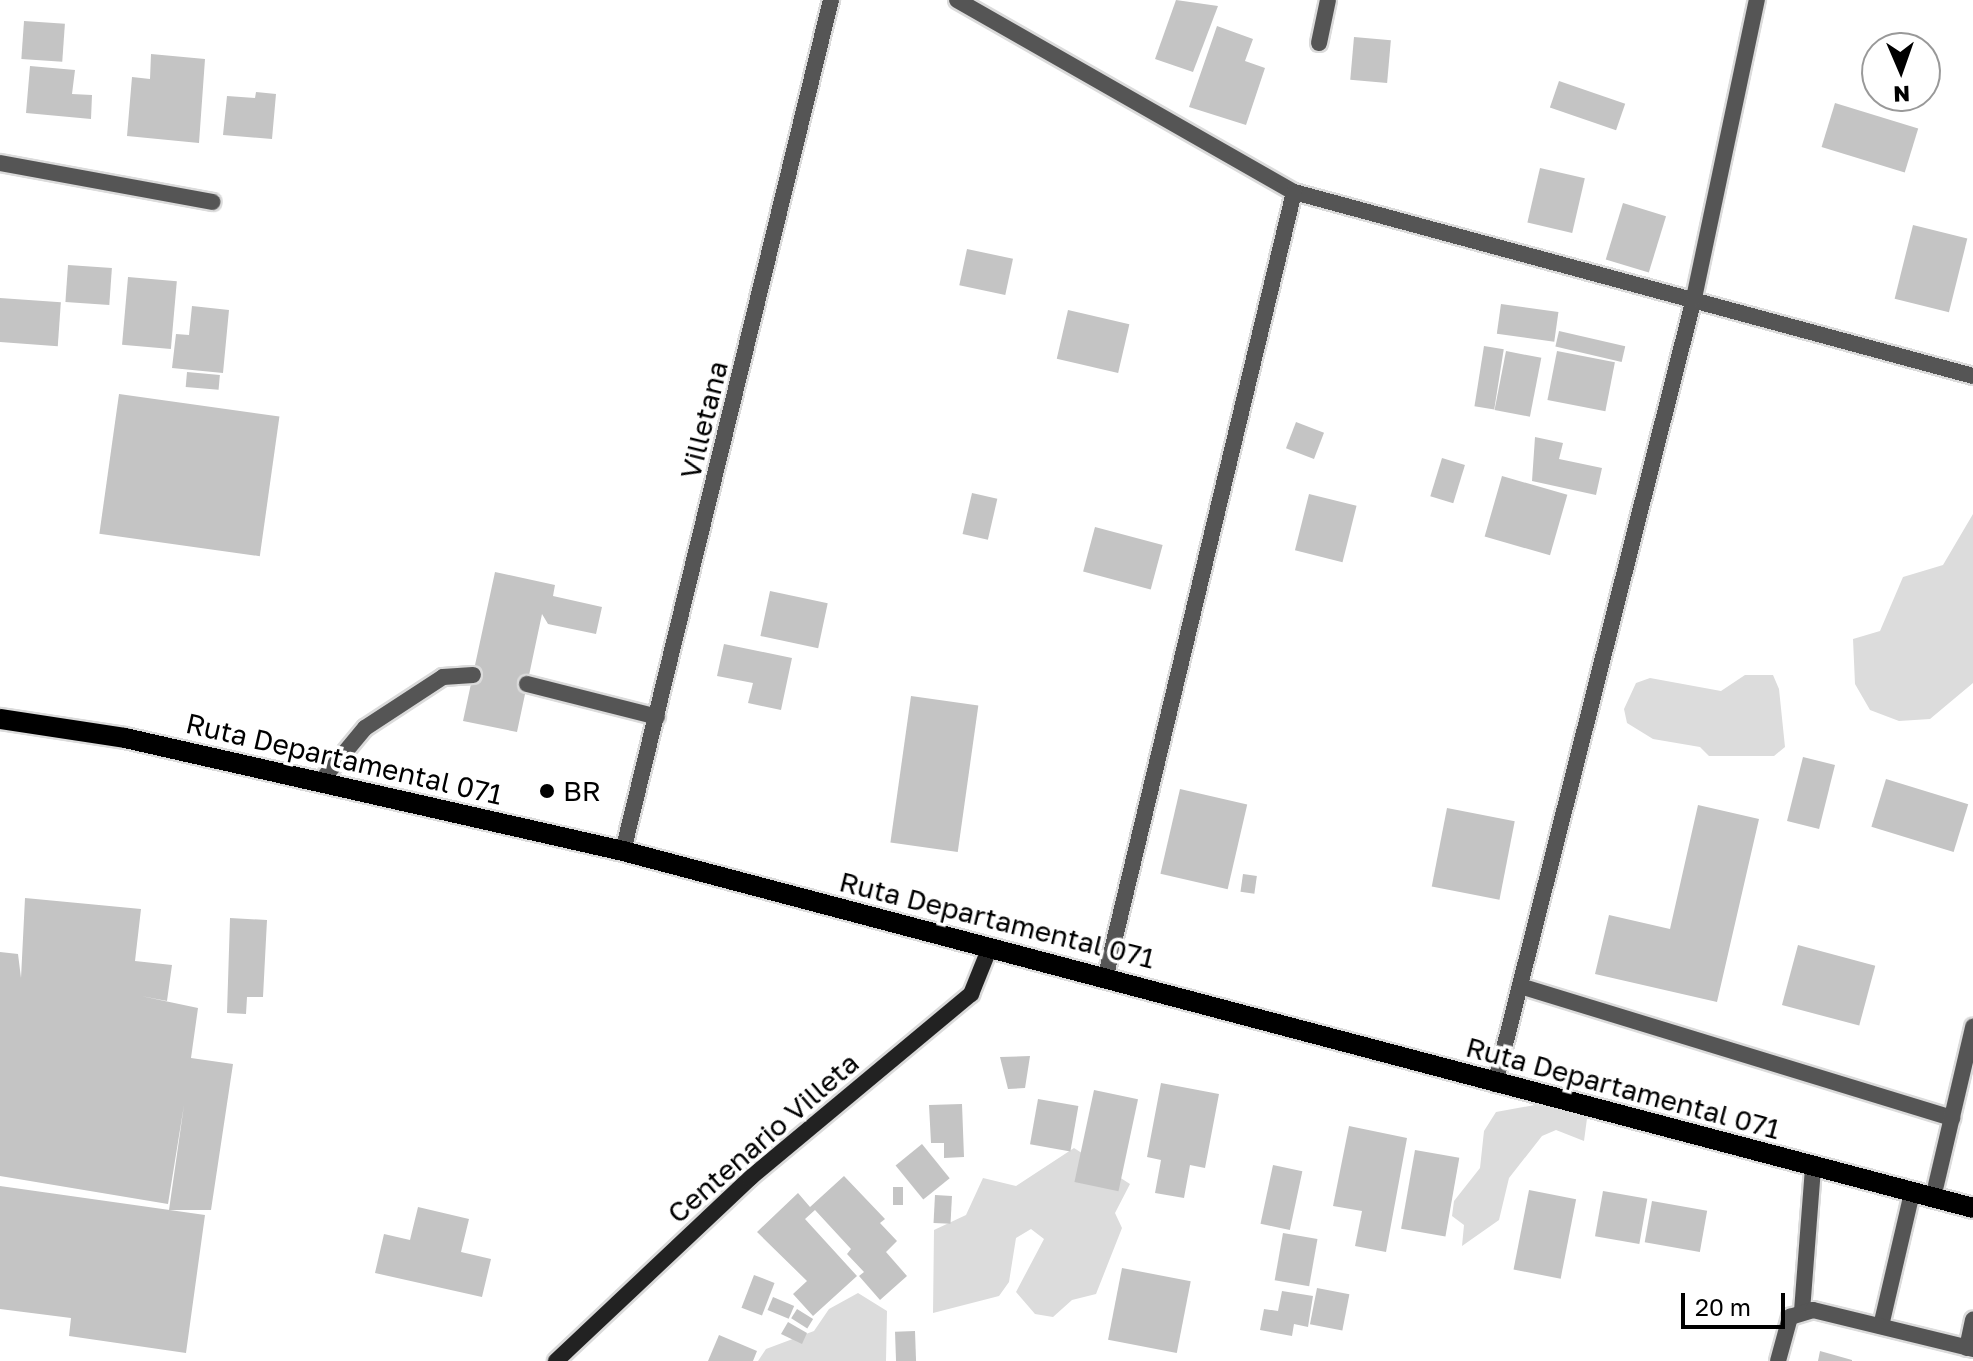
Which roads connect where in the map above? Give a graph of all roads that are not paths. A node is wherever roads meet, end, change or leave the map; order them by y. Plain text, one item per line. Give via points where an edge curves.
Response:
1 (831, 0) edge
2 (957, 0) edge
3 (1328, 0) edge
4 (1757, 0) edge
5 (1319, 43) dead end
6 (0, 163) edge
7 (1294, 192) junction
8 (212, 202) dead end
9 (1694, 298) junction
10 (1973, 376) edge
11 (473, 675) dead end
12 (527, 684) dead end
13 (657, 717) junction
14 (0, 719) edge
15 (321, 781) junction
16 (623, 851) junction
17 (990, 947) junction
18 (1106, 975) junction
19 (1520, 986) junction
20 (1973, 1027) edge
21 (1495, 1084) junction
22 (1952, 1118) junction
23 (1813, 1167) junction
24 (1912, 1193) junction
25 (1933, 1198) junction
26 (1973, 1208) edge
27 (1802, 1311) junction
28 (1973, 1320) edge
29 (1881, 1326) junction
30 (1970, 1348) edge
31 (556, 1361) edge
32 (1778, 1361) edge

1 - 13 street, Villetana
2 - 7 street
3 - 5 street
4 - 9 street
6 - 8 street
7 - 9 street
7 - 18 street
9 - 10 street
9 - 19 street
11 - 15 street via 443,677 365,728
12 - 13 street
13 - 16 street, Villetana
14 - 15 main road, Ruta Departamental 071
15 - 16 main road, Ruta Departamental 071
16 - 17 main road, Ruta Departamental 071
17 - 18 main road, Ruta Departamental 071
17 - 31 main road, Centenario Villeta via 971,994 750,1178
18 - 21 main road, Ruta Departamental 071
19 - 21 street
19 - 22 street
20 - 22 street
21 - 23 main road, Ruta Departamental 071
22 - 25 street
23 - 24 main road, Ruta Departamental 071
23 - 27 street
24 - 25 main road, Ruta Departamental 071
24 - 29 street
25 - 26 main road, Ruta Departamental 071
27 - 29 street
27 - 32 street via 1790,1317
28 - 30 street
29 - 30 street

